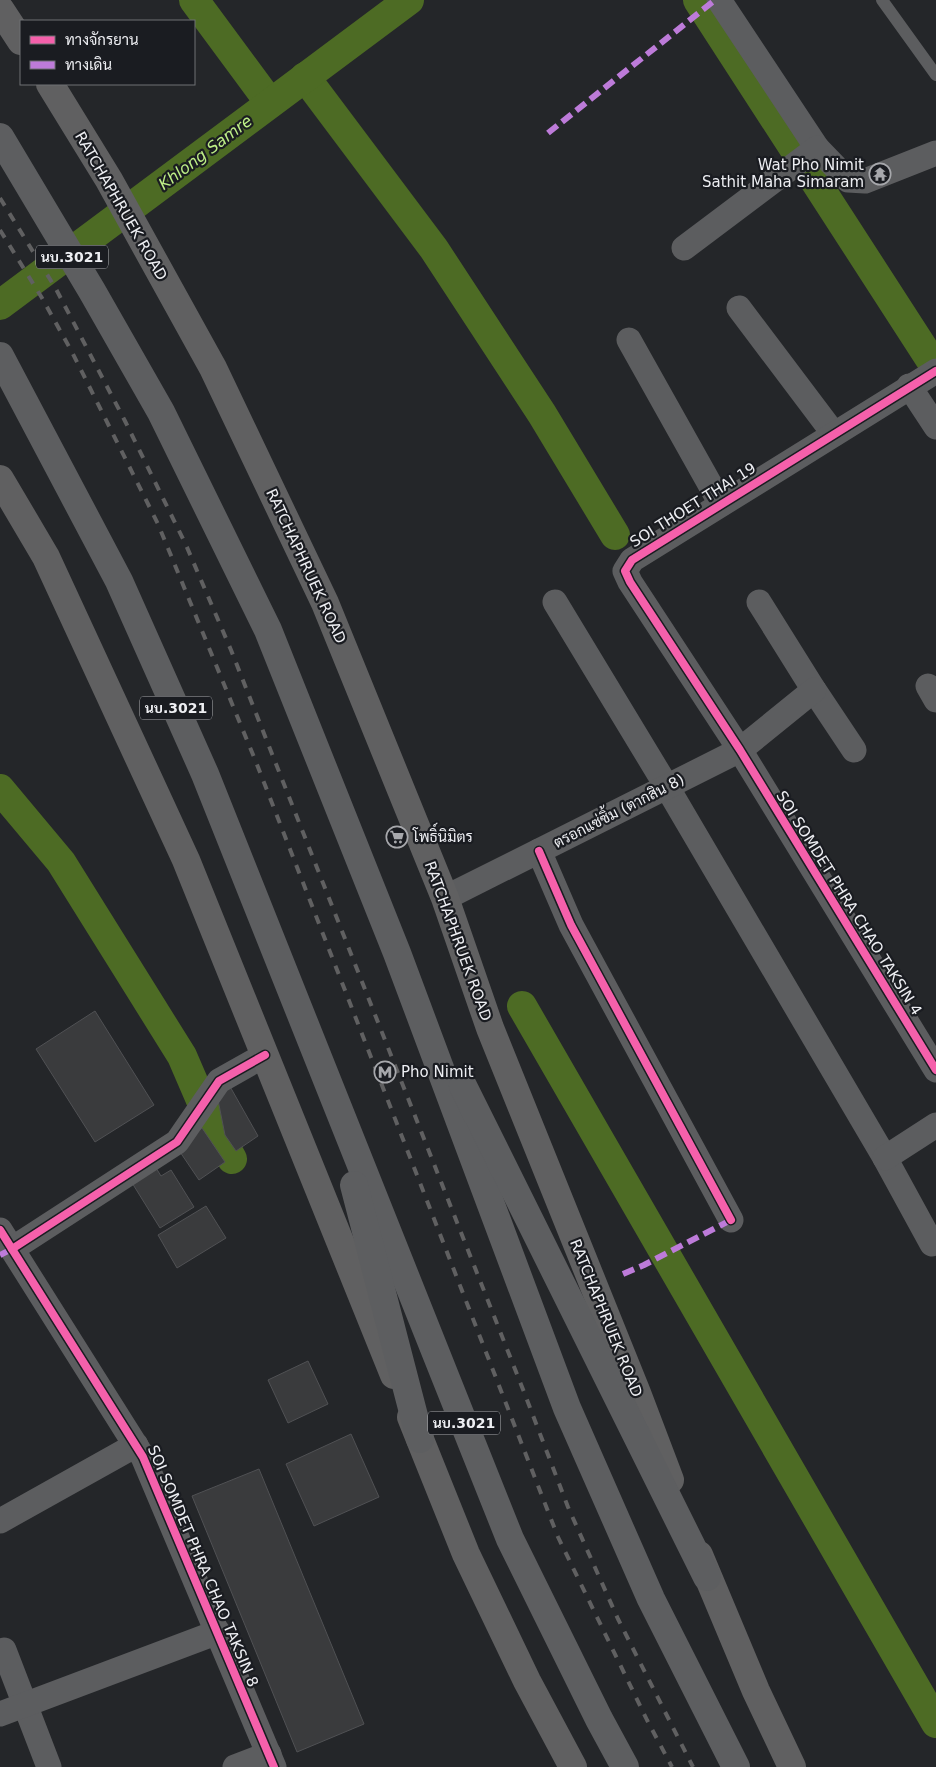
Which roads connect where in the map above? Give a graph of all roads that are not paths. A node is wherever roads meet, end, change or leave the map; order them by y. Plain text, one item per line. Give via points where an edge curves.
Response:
1 (719, 0) edge
2 (882, 0) edge
3 (0, 9) edge
4 (20, 39) edge
5 (936, 75) edge
6 (51, 85) edge
7 (0, 138) edge
8 (936, 153) edge
9 (807, 156) junction
10 (684, 248) dead end
11 (739, 308) dead end
12 (629, 340) dead end
13 (1, 358) edge
14 (923, 379) edge
15 (936, 427) edge
16 (834, 434) junction
17 (0, 479) edge
18 (721, 504) junction
19 (555, 602) dead end
20 (759, 602) dead end
21 (814, 690) junction
22 (740, 750) junction
23 (854, 750) dead end
24 (666, 787) junction
25 (539, 851) junction
26 (445, 898) junction
27 (397, 953) junction
28 (265, 1055) junction
29 (324, 1070) junction
30 (936, 1070) edge
31 (936, 1125) edge
32 (885, 1158) junction
33 (731, 1220) dead end
34 (6, 1239) edge
35 (932, 1244) dead end
36 (420, 1439) junction
37 (136, 1445) junction
38 (0, 1521) edge
39 (707, 1577) junction
40 (218, 1632) junction
41 (4, 1650) dead end
42 (24, 1705) junction
43 (0, 1714) edge
44 (271, 1760) edge
45 (48, 1767) edge
46 (235, 1767) edge
47 (572, 1767) edge
48 (625, 1767) edge
49 (736, 1767) edge
50 (792, 1767) edge

1 - 9 street
2 - 5 lane
3 - 4 main road
6 - 26 main road, RATCHAPHRUEK ROAD via 109,180 212,368 325,603
7 - 27 main road, นบ.3021 via 161,412 268,630
8 - 9 street via 865,181 848,180
9 - 10 street
11 - 16 street
12 - 18 street
13 - 29 main road, นบ.3021 via 123,590 205,774
14 - 15 street
14 - 16 street, SOI THOET THAI 19
16 - 18 street, SOI THOET THAI 19
17 - 28 main road, นบ.3021 via 46,557 186,860
18 - 22 street, SOI THOET THAI 19 via 632,560 626,570 630,582
19 - 24 street
20 - 21 street
21 - 22 street, ตรอกแซ่ซิ้ม (ตากสิน 8)
21 - 23 street
22 - 24 street, ตรอกแซ่ซิ้ม (ตากสิน 8)
22 - 30 street, SOI SOMDET PHRA CHAO TAKSIN 4
24 - 25 street, ตรอกแซ่ซิ้ม (ตากสิน 8)
24 - 32 street
25 - 26 street, ตรอกแซ่ซิ้ม (ตากสิน 8)
25 - 33 street via 572,925
26 - 39 main road, RATCHAPHRUEK ROAD via 490,1028 637,1393
27 - 39 main road
27 - 49 main road, นบ.3021 via 568,1408 651,1599
28 - 34 street via 219,1081 177,1142
28 - 36 main road, นบ.3021
29 - 36 main road
29 - 48 main road, นบ.3021 via 510,1539
31 - 32 street
32 - 35 street
34 - 37 street, SOI SOMDET PHRA CHAO TAKSIN 8
36 - 47 main road, นบ.3021 via 466,1554
37 - 38 street
37 - 40 street, SOI SOMDET PHRA CHAO TAKSIN 8
39 - 50 main road, RATCHAPHRUEK ROAD
40 - 42 street
40 - 44 street, SOI SOMDET PHRA CHAO TAKSIN 8
41 - 42 street
42 - 43 street
42 - 45 street
44 - 46 street

